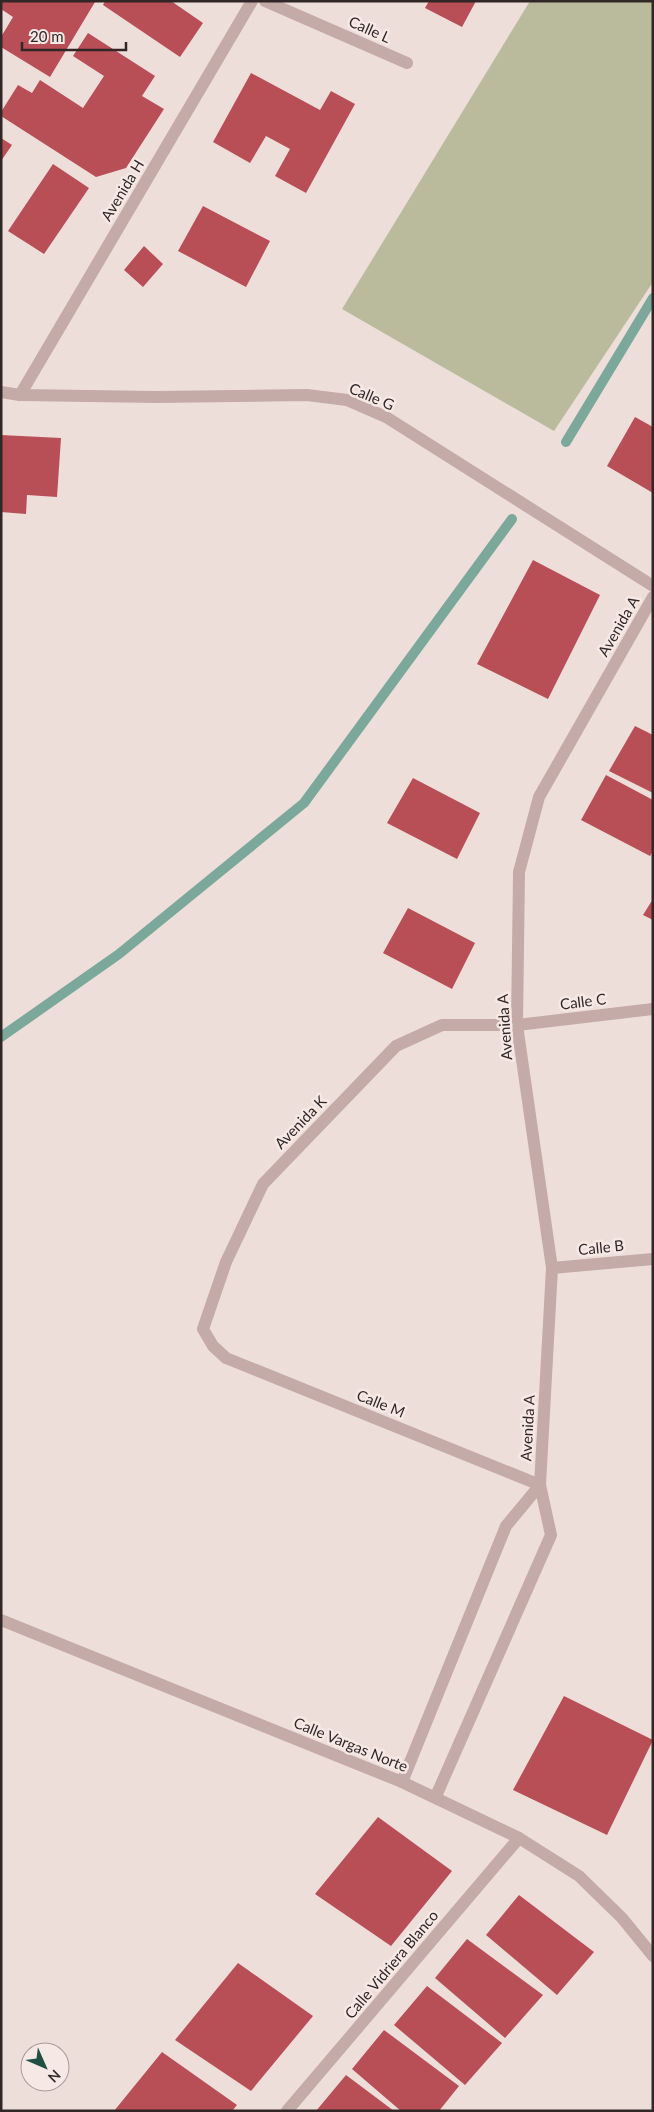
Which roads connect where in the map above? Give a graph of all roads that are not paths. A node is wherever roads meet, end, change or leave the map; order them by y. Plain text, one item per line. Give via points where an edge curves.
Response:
1 (252, 1) edge
2 (265, 1) edge
3 (407, 63) dead end
4 (1, 392) edge
5 (20, 395) junction
6 (653, 586) edge
7 (653, 597) edge
8 (653, 1009) edge
9 (517, 1025) junction
10 (653, 1259) edge
11 (552, 1268) junction
12 (213, 1346) joint
13 (540, 1485) junction
14 (1, 1620) edge
15 (402, 1782) junction
16 (436, 1796) junction
17 (519, 1838) junction
18 (653, 1956) edge
19 (287, 2111) edge

1 - 5 street, Avenida H
2 - 3 street, Calle L
4 - 5 street, Calle G
5 - 6 street, Calle G via 307,395 347,400 386,417
7 - 9 street, Avenida A via 539,797 519,872
8 - 9 street, Calle C
9 - 11 street, Avenida A
9 - 12 street, Avenida K via 442,1025 396,1046 263,1184 226,1262 203,1329
10 - 11 street, Calle B
11 - 13 street, Avenida A
12 - 13 street, Calle M via 226,1358
13 - 15 street via 506,1526
13 - 16 street, Avenida A via 551,1535
14 - 15 street, Calle Vargas Norte
15 - 16 street, Calle Vargas Norte
16 - 17 street, Calle Vargas Norte
17 - 18 street, Calle Vargas Norte via 579,1876 622,1918
17 - 19 street, Calle Vidriera Blanco

